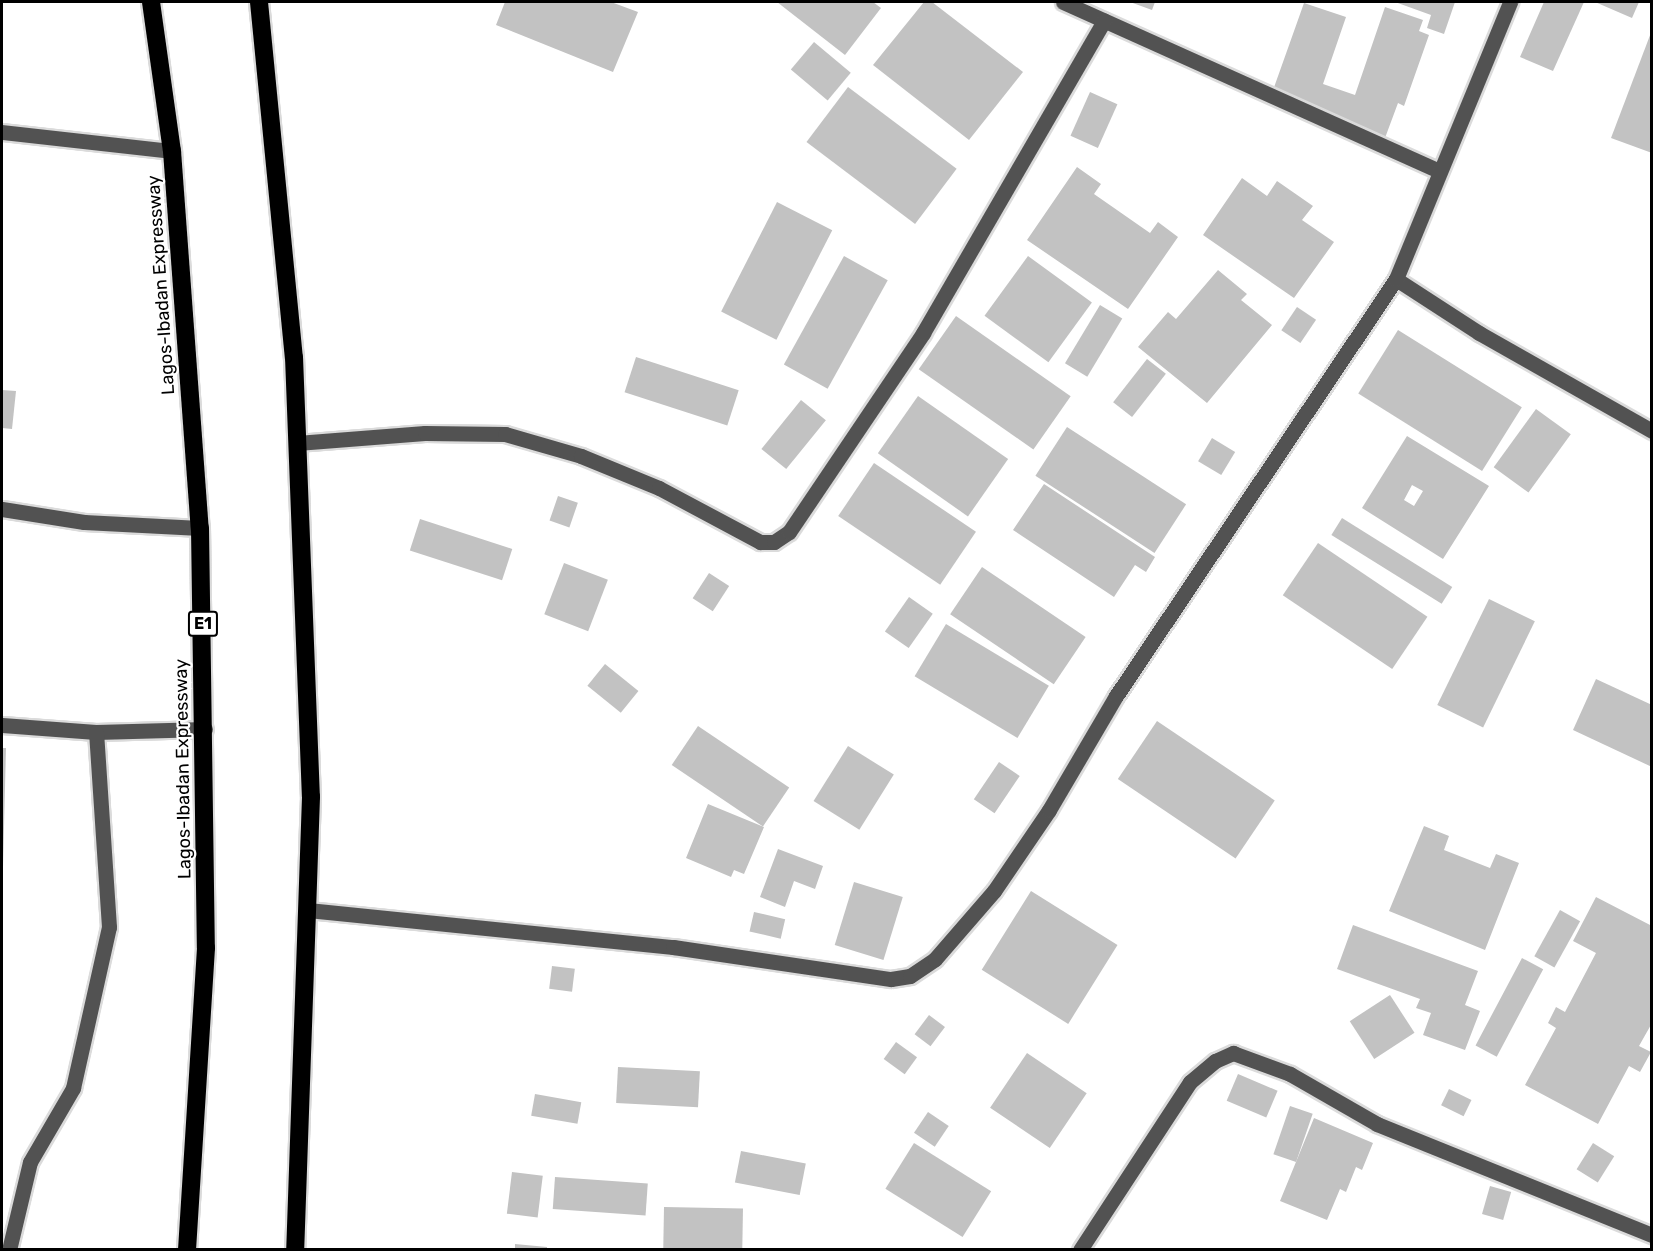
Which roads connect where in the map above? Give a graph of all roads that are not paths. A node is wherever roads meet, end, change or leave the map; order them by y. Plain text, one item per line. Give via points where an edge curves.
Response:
1 (151, 2) edge
2 (259, 2) edge
3 (1063, 2) edge
4 (1510, 2) edge
5 (1104, 21) junction
6 (2, 132) edge
7 (172, 151) junction
8 (1440, 171) junction
9 (1396, 279) junction
10 (1652, 431) edge
11 (297, 443) junction
12 (2, 509) edge
13 (200, 528) junction
14 (2, 726) edge
15 (205, 729) junction
16 (96, 732) junction
17 (308, 910) junction
18 (1652, 1235) edge
19 (9, 1250) edge
20 (187, 1250) edge
21 (295, 1250) edge
22 (1080, 1250) edge

1 - 7 highway, Lagos-Ibadan Expressway / E1
2 - 11 highway via 294,357
3 - 5 street
4 - 8 street
5 - 8 street
5 - 11 street via 923,333 789,532 774,542 760,542 659,488 582,456 505,434 425,433
6 - 7 street
7 - 13 highway, Lagos-Ibadan Expressway / E1
8 - 9 street
9 - 10 street via 1479,333
9 - 17 street via 1116,696 1049,810 994,891 935,959 910,976 891,979 673,947
11 - 17 highway via 311,797
12 - 13 street via 84,522
13 - 15 highway, Lagos-Ibadan Expressway / E1
14 - 16 street
15 - 16 street
15 - 20 highway, Lagos-Ibadan Expressway / E1 via 206,948
16 - 19 street via 109,927 73,1088 30,1162
17 - 21 highway
18 - 22 street via 1467,1157 1377,1124 1290,1074 1233,1053 1215,1061 1190,1082

